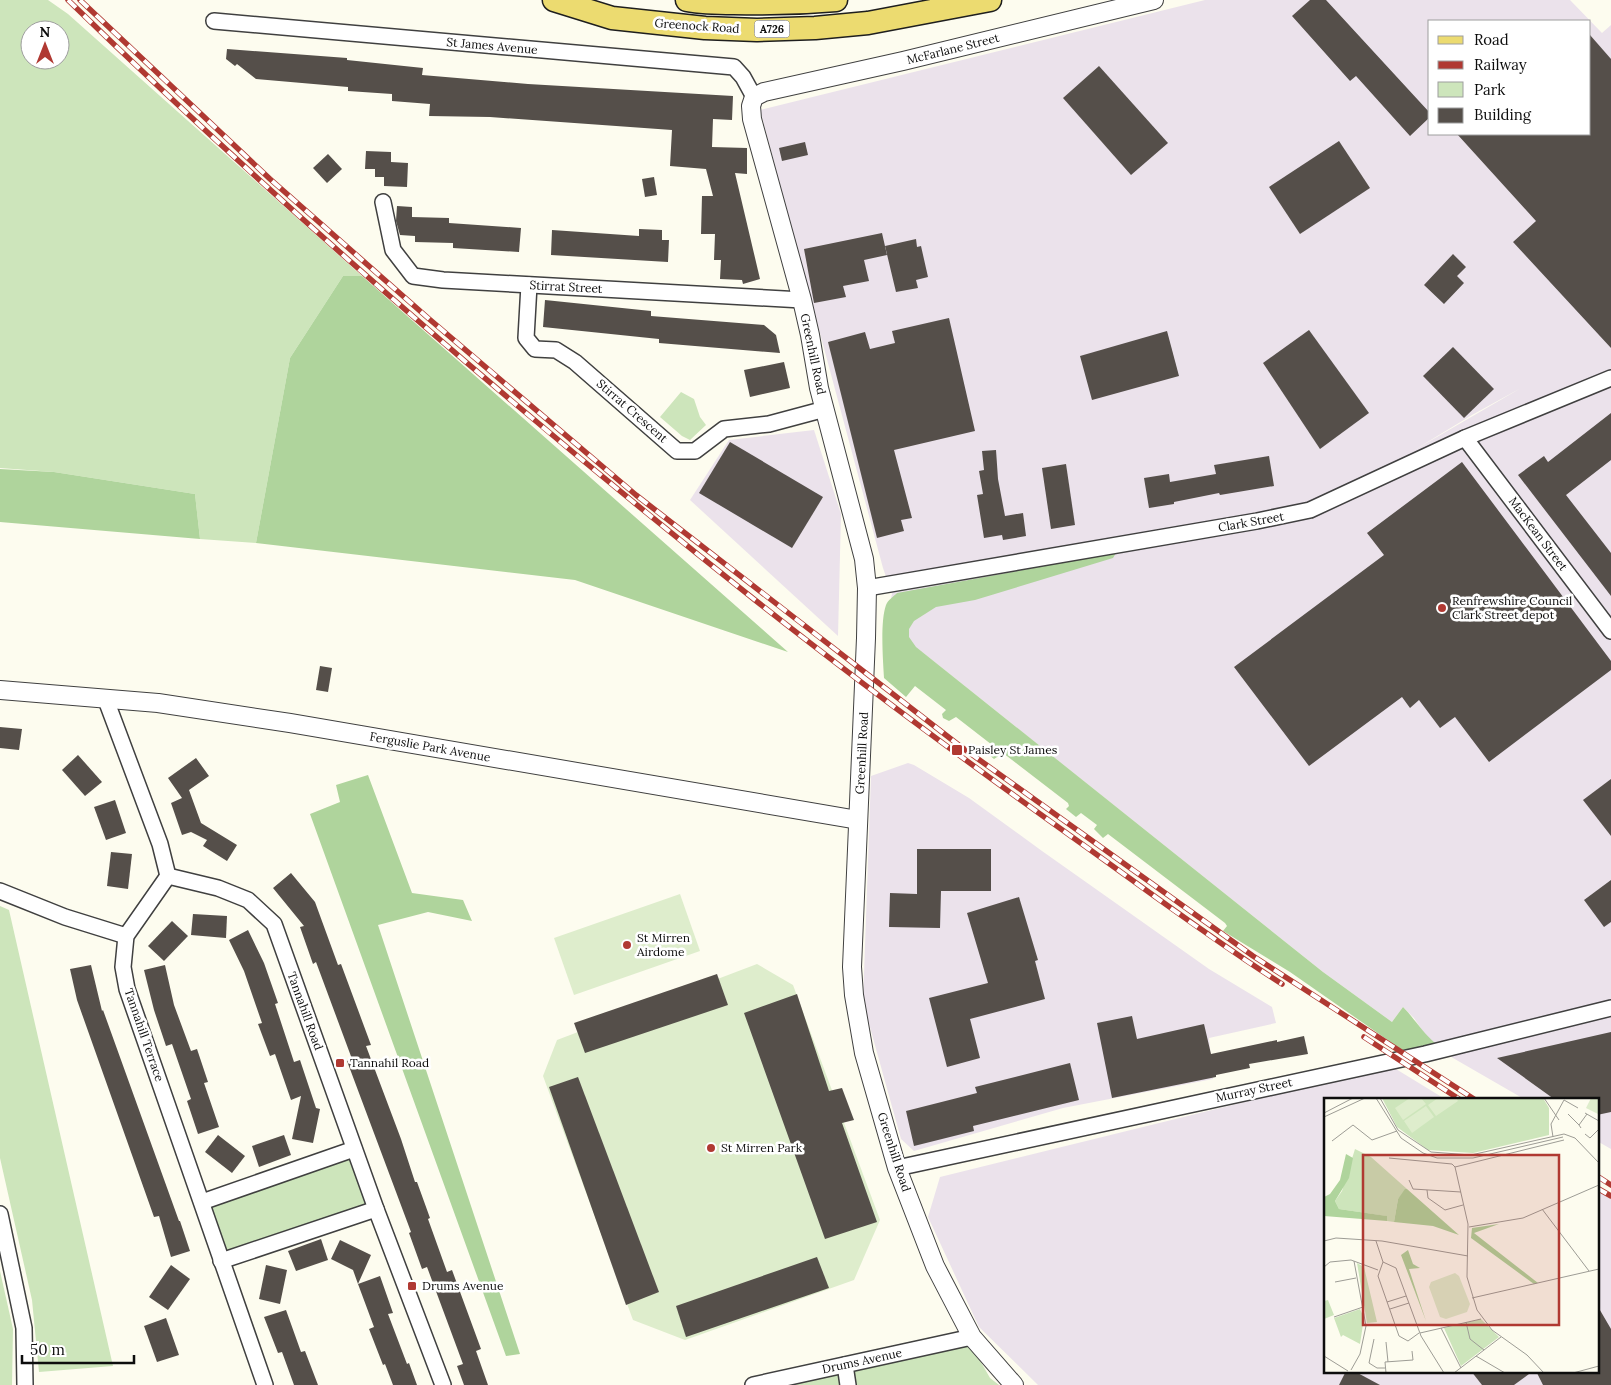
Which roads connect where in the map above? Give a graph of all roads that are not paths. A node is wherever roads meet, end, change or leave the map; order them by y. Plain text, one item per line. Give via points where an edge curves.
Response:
1 (554, 0) edge
2 (687, 0) edge
3 (836, 0) edge
4 (990, 0) edge
5 (1154, 0) edge
6 (214, 20) dead end
7 (754, 97) junction
8 (383, 202) dead end
9 (529, 284) junction
10 (802, 300) junction
11 (1611, 378) edge
12 (825, 409) junction
13 (1465, 438) junction
14 (867, 588) junction
15 (1611, 631) edge
16 (0, 690) edge
17 (106, 700) junction
18 (858, 820) junction
19 (168, 876) junction
20 (0, 891) edge
21 (126, 936) junction
22 (1611, 1008) edge
23 (354, 1149) junction
24 (897, 1168) junction
25 (202, 1202) junction
26 (376, 1209) junction
27 (0, 1214) edge
28 (3, 1243) edge
29 (221, 1261) junction
30 (972, 1337) junction
31 (845, 1365) junction
32 (25, 1385) edge
33 (265, 1385) edge
34 (443, 1385) edge
35 (753, 1385) edge
36 (848, 1385) edge
37 (1014, 1385) edge

1 - 4 main road, Greenock Road / A726 via 620,19 757,30 868,23
2 - 3 main road, Greenock Road / A726 via 758,4
5 - 7 street, McFarlane Street via 764,92
6 - 7 street, St James Avenue via 734,67
7 - 10 street, Greenhill Road via 752,119
8 - 9 street, Stirrat Street via 393,250 413,276
9 - 10 street, Stirrat Street
9 - 12 street, Stirrat Crescent via 526,338 535,349 556,350 575,362 677,451 695,450 724,430 769,424
10 - 12 street, Greenhill Road
11 - 13 street, Clark Street
12 - 14 street, Greenhill Road via 861,543
13 - 14 street, Clark Street via 1310,510
13 - 15 street, MacKean Street
14 - 18 street, Greenhill Road
16 - 17 street, Ferguslie Park Avenue
17 - 18 street, Ferguslie Park Avenue via 158,703 290,723
17 - 19 street via 160,844
18 - 24 street, Greenhill Road via 852,967 854,995 864,1053
19 - 21 street, Tannahill Terrace
19 - 23 street, Tannahill Road via 218,888 248,900 274,924
20 - 21 street via 65,917
21 - 25 street, Tannahill Terrace via 123,967 127,989
22 - 24 street, Murray Street via 1425,1054
23 - 25 street
23 - 26 street, Tannahill Road
24 - 30 street, Greenhill Road via 935,1266
25 - 29 street, Tannahill Terrace
26 - 29 street
26 - 34 street, Tannahill Road
27 - 28 street
28 - 32 street via 24,1328
29 - 33 street, Tannahill Terrace
30 - 31 street, Drums Avenue
30 - 37 street, Greenhill Road
31 - 35 street, Drums Avenue
31 - 36 street

